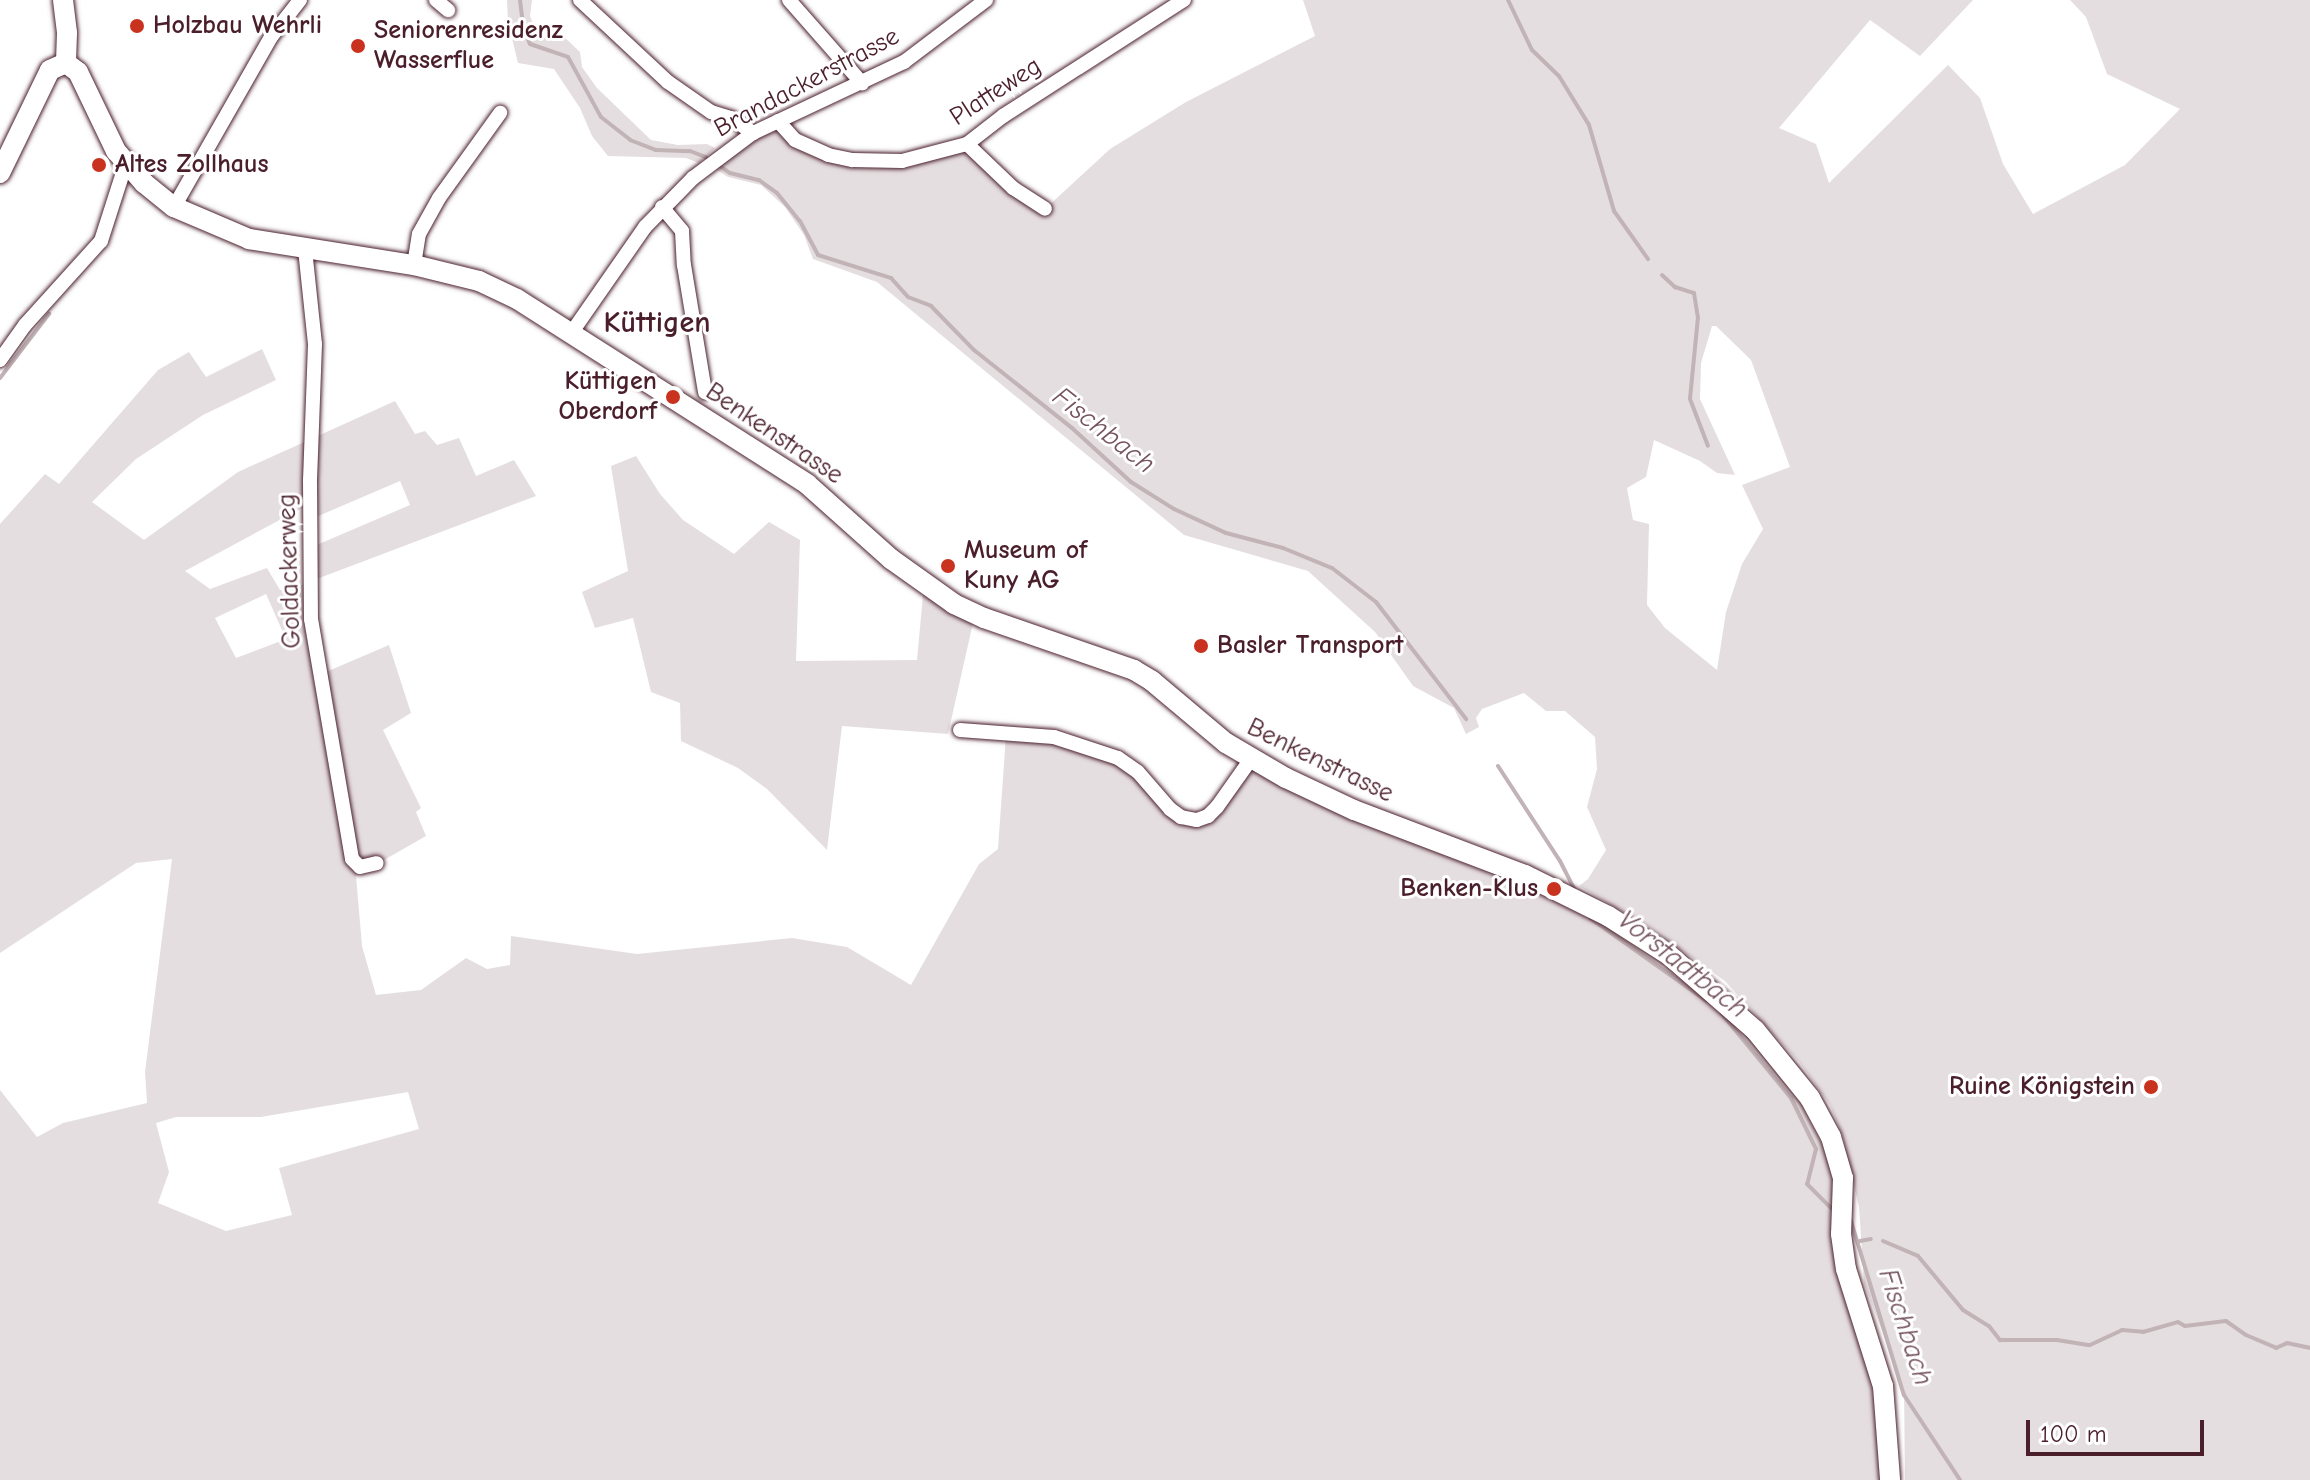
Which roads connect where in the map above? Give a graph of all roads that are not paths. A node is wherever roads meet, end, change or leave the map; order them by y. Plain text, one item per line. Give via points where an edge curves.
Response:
1 (63, 0) edge
2 (300, 0) edge
3 (436, 0) edge
4 (580, 0) edge
5 (789, 0) edge
6 (986, 0) edge
7 (1184, 0) edge
8 (448, 10) dead end
9 (66, 63) junction
10 (862, 83) junction
11 (500, 113) dead end
12 (778, 121) junction
13 (753, 133) junction
14 (967, 144) junction
15 (126, 163) junction
16 (0, 173) edge
17 (174, 207) junction
18 (662, 207) junction
19 (1045, 209) dead end
20 (305, 249) junction
21 (414, 265) junction
22 (572, 332) junction
23 (0, 360) edge
24 (705, 392) dead end
25 (960, 730) dead end
26 (1251, 759) junction
27 (377, 863) dead end
28 (1890, 1480) edge

1 - 9 street
2 - 17 street via 271,37
3 - 8 street
4 - 13 street via 668,82
5 - 10 street
6 - 10 street, Brandackerstrasse via 904,62
7 - 14 street, Platteweg
9 - 15 street, Benkenstrasse via 78,72 105,132
9 - 16 street via 50,70
10 - 12 street, Brandackerstrasse
11 - 21 street via 439,198 419,234
12 - 13 street, Brandackerstrasse
12 - 14 street, Platteweg via 795,140 852,160 902,161
13 - 18 street, Brandackerstrasse
14 - 19 street via 1013,188
15 - 17 street, Benkenstrasse
15 - 23 street via 101,241
17 - 20 street, Benkenstrasse via 249,239
18 - 22 street, Brandackerstrasse
18 - 24 street via 682,231
20 - 21 street, Benkenstrasse
20 - 27 street, Goldackerweg via 315,344 311,619 352,859 360,867
21 - 22 street, Benkenstrasse via 479,281
22 - 26 street, Benkenstrasse via 807,484 891,559 954,604 1134,670
25 - 26 street via 1054,737 1118,758 1138,772 1170,809 1197,820 1217,807
26 - 28 street, Benkenstrasse via 1354,810 1474,853 1608,916 1669,955 1755,1030 1821,1113 1835,1147 1845,1193 1842,1252 1883,1386

